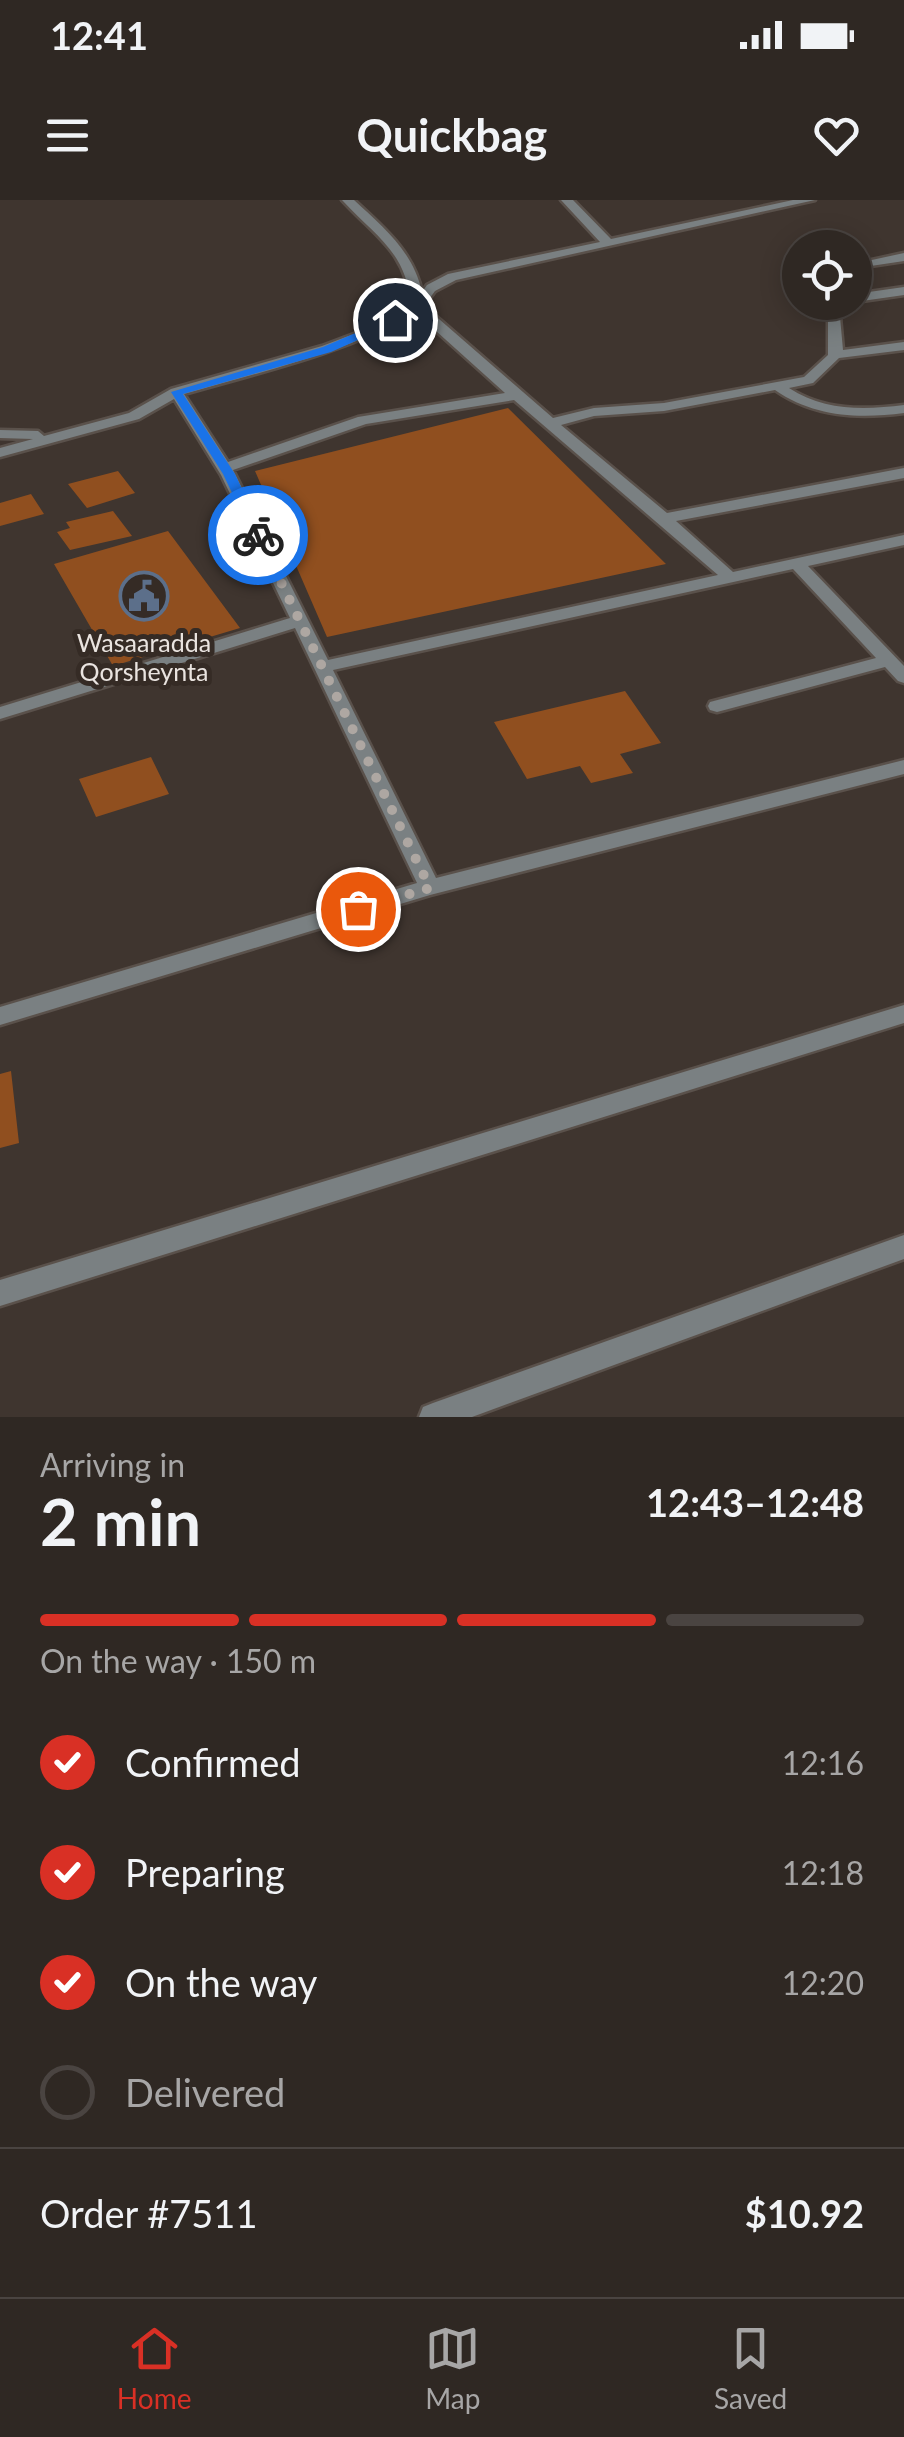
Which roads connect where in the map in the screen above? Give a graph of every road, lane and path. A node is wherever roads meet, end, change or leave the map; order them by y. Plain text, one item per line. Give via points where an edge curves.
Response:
1 (348, 200) edge
2 (567, 200) edge
3 (809, 200) edge
4 (608, 243) junction
5 (904, 256) edge
6 (872, 261) edge
7 (904, 292) edge
8 (872, 296) edge
9 (418, 307) junction
10 (836, 320) edge
11 (904, 346) edge
12 (835, 355) junction
13 (779, 387) junction
14 (176, 392) junction
15 (517, 396) junction
16 (904, 409) edge
17 (550, 423) junction
18 (0, 434) edge
19 (56, 436) junction
20 (0, 453) edge
21 (225, 468) junction
22 (904, 473) edge
23 (666, 518) junction
24 (904, 540) edge
25 (796, 563) junction
26 (728, 577) junction
27 (299, 621) junction
28 (888, 662) junction
29 (322, 668) junction
30 (904, 677) edge
31 (716, 706) dead end
32 (0, 713) edge
33 (904, 767) edge
34 (430, 888) junction
35 (904, 1014) edge
36 (0, 1016) edge
37 (904, 1247) edge
38 (0, 1293) edge
39 (433, 1417) edge

1 - 9 street via 410,262
2 - 4 street
3 - 4 street
4 - 9 street via 452,276 431,288
5 - 6 street
7 - 8 street
9 - 14 street via 327,349
9 - 15 street
10 - 12 street
11 - 12 street
12 - 13 street via 808,380
13 - 16 street via 827,410
13 - 17 street
14 - 19 street via 134,416
14 - 21 street
15 - 17 street
15 - 21 street via 362,420
17 - 23 street
18 - 19 street
19 - 20 street
21 - 27 street
22 - 23 street
23 - 26 street
24 - 25 street
25 - 26 street
25 - 28 street
26 - 29 street
27 - 29 street
27 - 32 street
28 - 30 street
28 - 31 street
29 - 34 street
33 - 34 street
34 - 36 street
35 - 38 street
37 - 39 street

